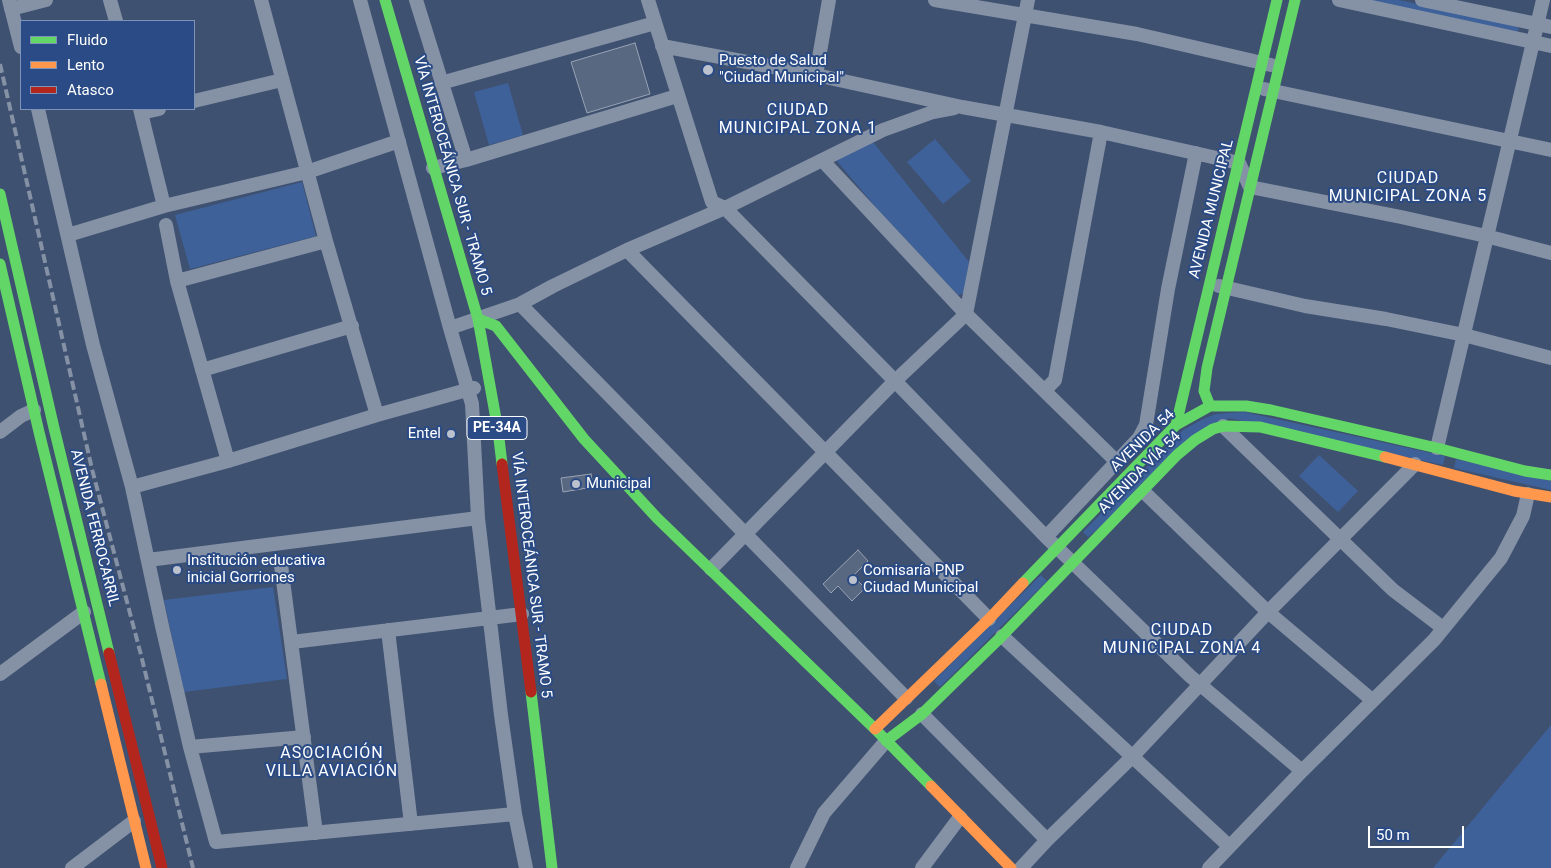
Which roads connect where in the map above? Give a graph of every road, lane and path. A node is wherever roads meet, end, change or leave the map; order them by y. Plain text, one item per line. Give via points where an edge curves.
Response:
1 (46, 0) edge
2 (110, 0) edge
3 (261, 0) edge
4 (360, 0) edge
5 (385, 0) edge
6 (416, 0) edge
7 (648, 0) edge
8 (829, 0) edge
9 (935, 0) edge
10 (1028, 0) edge
11 (1278, 0) edge
12 (1295, 0) edge
13 (1339, 0) edge
14 (1422, 0) edge
15 (1543, 0) edge
16 (10, 5) edge
17 (1025, 15) junction
18 (116, 20) edge
19 (655, 22) junction
20 (1544, 26) edge
21 (1533, 42) junction
22 (20, 43) edge
23 (662, 46) junction
24 (1551, 46) edge
25 (1263, 63) junction
26 (1279, 67) junction
27 (816, 75) junction
28 (282, 80) junction
29 (441, 83) junction
30 (1256, 87) junction
31 (1273, 92) junction
32 (677, 96) junction
33 (195, 101) edge
34 (962, 107) junction
35 (38, 110) edge
36 (140, 111) edge
37 (1006, 115) junction
38 (1101, 132) junction
39 (399, 141) junction
40 (1509, 141) junction
41 (1551, 150) edge
42 (1196, 153) junction
43 (466, 160) junction
44 (822, 160) junction
45 (1239, 163) junction
46 (433, 168) junction
47 (307, 172) junction
48 (1250, 187) junction
49 (0, 194) edge
50 (164, 206) junction
51 (724, 208) junction
52 (166, 225) dead end
53 (68, 236) junction
54 (1486, 236) junction
55 (326, 242) junction
56 (627, 250) junction
57 (1551, 254) edge
58 (0, 264) edge
59 (178, 281) junction
60 (1208, 284) junction
61 (1226, 287) junction
62 (520, 304) junction
63 (966, 314) junction
64 (478, 319) junction
65 (352, 326) junction
66 (450, 328) junction
67 (1464, 335) junction
68 (1551, 358) edge
69 (202, 370) junction
70 (895, 381) junction
71 (488, 384) junction
72 (468, 390) junction
73 (1045, 390) junction
74 (1210, 406) junction
75 (34, 410) junction
76 (377, 415) junction
77 (1176, 425) junction
78 (1223, 426) junction
79 (0, 432) edge
80 (1436, 448) junction
81 (825, 452) junction
82 (228, 460) junction
83 (1116, 461) junction
84 (1415, 464) junction
85 (1551, 475) edge
86 (132, 487) junction
87 (1144, 492) junction
88 (1528, 494) junction
89 (1551, 497) edge
90 (478, 518) junction
91 (744, 534) junction
92 (1046, 537) junction
93 (1341, 538) junction
94 (1058, 548) junction
95 (148, 560) junction
96 (1073, 563) junction
97 (281, 565) dead end
98 (711, 569) junction
99 (84, 612) junction
100 (1268, 612) junction
101 (522, 614) junction
102 (490, 617) junction
103 (989, 619) junction
104 (1443, 628) junction
105 (388, 630) junction
106 (1002, 636) junction
107 (292, 642) junction
108 (0, 674) edge
109 (1200, 684) junction
110 (906, 698) junction
111 (1372, 700) junction
112 (922, 714) junction
113 (875, 729) junction
114 (304, 737) junction
115 (886, 741) junction
116 (190, 747) junction
117 (1132, 757) junction
118 (1302, 772) junction
119 (515, 814) junction
120 (960, 817) junction
121 (134, 822) junction
122 (411, 824) junction
123 (316, 833) junction
124 (1047, 840) junction
125 (1229, 846) junction
126 (72, 868) edge
127 (146, 868) edge
128 (162, 868) edge
129 (526, 868) edge
130 (552, 868) edge
131 (797, 868) edge
132 (922, 868) edge
133 (1011, 868) edge
134 (1021, 868) edge
135 (1209, 868) edge

1 - 16 street
2 - 18 street
3 - 28 street
4 - 39 street
5 - 46 main road, VÍA INTEROCEÁNICA SUR - TRAMO 5 / PE-34A
6 - 29 street
7 - 19 street
8 - 27 street
9 - 17 street
10 - 17 street
11 - 25 main road, AVENIDA MUNICIPAL
12 - 26 main road, AVENIDA MUNICIPAL
13 - 21 street
14 - 20 street
15 - 20 street
16 - 22 street
17 - 25 street via 1137,34
17 - 37 street
19 - 23 street
19 - 29 street
20 - 21 street
21 - 24 street
21 - 40 street
23 - 27 street
23 - 32 street
25 - 26 street
25 - 30 main road, AVENIDA MUNICIPAL
26 - 31 main road, AVENIDA MUNICIPAL
27 - 34 street
28 - 33 street
28 - 47 street
29 - 43 street
30 - 31 street
30 - 45 main road, AVENIDA MUNICIPAL
31 - 40 street
31 - 48 main road, AVENIDA MUNICIPAL
32 - 43 street
32 - 51 street via 712,202
34 - 37 street
34 - 44 street via 909,119
35 - 53 street
36 - 50 street
37 - 38 street
37 - 63 street
38 - 42 street
38 - 73 street via 1055,380
39 - 47 street
39 - 66 street
40 - 41 street
40 - 54 street
42 - 45 street
42 - 83 street via 1168,289 1146,425 1139,438
43 - 46 street
44 - 51 street
44 - 63 street
45 - 48 street
45 - 60 main road, AVENIDA MUNICIPAL
46 - 64 main road, VÍA INTEROCEÁNICA SUR - TRAMO 5 / PE-34A
47 - 50 street
47 - 55 street
48 - 54 street
48 - 61 main road, AVENIDA MUNICIPAL
49 - 128 main road, AVENIDA FERROCARRIL via 56,438
50 - 53 street
51 - 56 street
51 - 70 street
52 - 59 street
53 - 86 street via 93,345
54 - 57 street
54 - 67 street
55 - 59 street
55 - 65 street
56 - 62 street
56 - 81 street
58 - 75 main road, AVENIDA FERROCARRIL
59 - 69 street
60 - 61 street
60 - 77 main road, AVENIDA MUNICIPAL
61 - 67 street via 1304,306
61 - 74 main road, AVENIDA MUNICIPAL via 1204,384
62 - 64 street
62 - 91 street
63 - 70 street
63 - 73 street
64 - 66 street
64 - 71 main road, VÍA INTEROCEÁNICA SUR - TRAMO 5 / PE-34A
64 - 98 main road via 496,326 584,439 657,518
65 - 69 street
65 - 76 street
66 - 72 street
67 - 68 street
67 - 80 street
69 - 82 street
70 - 81 street
70 - 92 street
71 - 72 street
71 - 101 main road, VÍA INTEROCEÁNICA SUR - TRAMO 5 / PE-34A via 498,430
72 - 76 street
72 - 90 street via 472,404
73 - 83 street
74 - 77 main road, AVENIDA 54
74 - 80 main road, AVENIDA 54 via 1272,410
75 - 79 street
75 - 99 main road, AVENIDA FERROCARRIL
76 - 82 street
77 - 94 main road, AVENIDA 54
78 - 84 main road, AVENIDA VÍA 54 via 1260,428
78 - 87 main road, AVENIDA VÍA 54 via 1194,440
78 - 93 street
80 - 85 main road, AVENIDA 54
81 - 91 street
81 - 103 street
82 - 86 street
83 - 92 street
84 - 88 main road, AVENIDA VÍA 54
84 - 93 street
86 - 95 street
87 - 96 main road, AVENIDA VÍA 54
87 - 100 street
88 - 89 main road, AVENIDA VÍA 54
88 - 104 street via 1523,516 1501,558
90 - 95 street
90 - 102 street
91 - 98 street
91 - 110 street
92 - 94 street
93 - 100 street
93 - 104 street via 1394,590
94 - 96 street
94 - 103 main road, AVENIDA 54
95 - 116 street
96 - 106 main road, AVENIDA VÍA 54
96 - 109 street
97 - 107 street
98 - 113 main road
99 - 108 street
99 - 121 main road, AVENIDA FERROCARRIL
100 - 109 street
100 - 111 street
101 - 102 street
101 - 130 main road, VÍA INTEROCEÁNICA SUR - TRAMO 5 / PE-34A
102 - 105 street
102 - 119 street
103 - 110 main road, AVENIDA 54
104 - 111 street
105 - 107 street
105 - 122 street
106 - 112 main road, AVENIDA VÍA 54
106 - 117 street
107 - 114 street
109 - 117 street
109 - 118 street
110 - 113 main road, AVENIDA 54
111 - 118 street
112 - 115 main road, AVENIDA VÍA 54
112 - 124 street
113 - 115 main road
114 - 116 street
114 - 123 street
115 - 120 main road
115 - 131 street via 824,813
116 - 123 street via 216,842
117 - 124 street
117 - 125 street
118 - 125 street
119 - 122 street
119 - 129 street
120 - 132 street
120 - 133 main road
121 - 126 street
121 - 127 main road, AVENIDA FERROCARRIL
122 - 123 street
124 - 134 street
125 - 135 street

